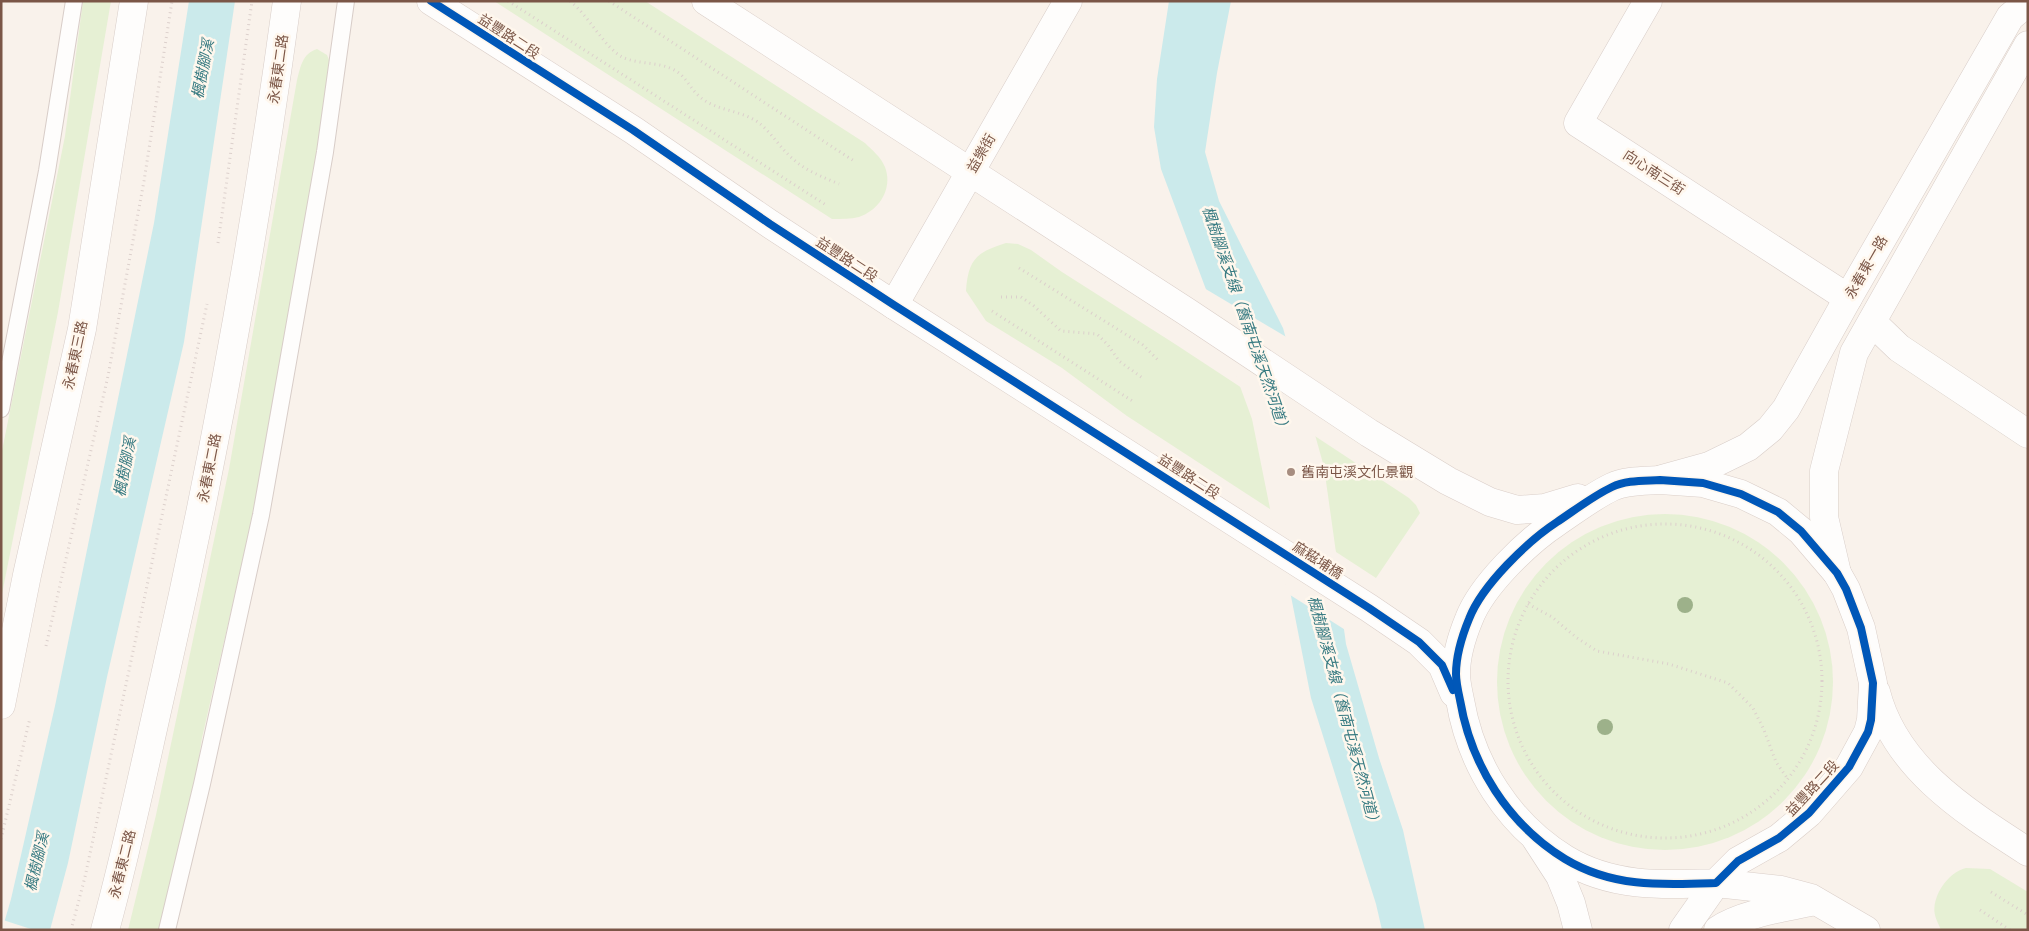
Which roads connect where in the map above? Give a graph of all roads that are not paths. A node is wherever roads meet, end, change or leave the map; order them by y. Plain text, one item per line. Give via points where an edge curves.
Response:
1 (74, 1) edge
2 (134, 1) edge
3 (287, 1) edge
4 (346, 1) edge
5 (431, 1) edge
6 (706, 1) edge
7 (1068, 1) edge
8 (1648, 1) edge
9 (2028, 2) edge
10 (2028, 45) edge
11 (970, 172) junction
12 (1848, 298) junction
13 (894, 305) junction
14 (1872, 322) junction
15 (1, 409) edge
16 (2028, 434) edge
17 (1660, 480) junction
18 (1612, 487) junction
19 (1252, 532) joint
20 (1837, 573) junction
21 (1369, 608) joint
22 (1873, 683) junction
23 (1, 705) edge
24 (1463, 717) junction
25 (1534, 835) junction
26 (2028, 852) edge
27 (1716, 883) junction
28 (1815, 901) junction
29 (105, 930) edge
30 (167, 930) edge
31 (1578, 930) edge
32 (1683, 930) edge
33 (1718, 930) edge
34 (1866, 930) edge

1 - 15 lane via 47,171
2 - 23 street, 永春東三路 via 82,330
3 - 29 street, 永春東二路 via 272,114 238,313 192,557
4 - 30 lane via 325,152 261,515
5 - 13 street, 益豐路二段 via 633,130
6 - 11 street
7 - 11 street, 益樂街
8 - 12 street, 向心南三街 via 1578,124
9 - 12 street, 永春東一路 via 2010,16
10 - 14 street
11 - 13 street, 益樂街
11 - 18 street, 益豐路二段 via 1329,406 1448,481 1490,502 1517,510 1545,508
12 - 17 street, 永春東一路 via 1786,409 1770,429 1748,447 1709,466
13 - 19 street, 益豐路二段
14 - 16 street via 1899,348
14 - 20 street via 1854,353 1824,471 1824,517
17 - 18 street, 益豐路二段
17 - 20 street, 益豐路二段 via 1712,485 1759,502 1778,512 1801,531
18 - 24 street, 益豐路二段 via 1535,538 1483,595 1470,616 1457,662 1456,676
19 - 21 street, 麻糍埔橋
20 - 22 street, 益豐路二段 via 1860,628
21 - 24 street, 益豐路二段 via 1418,642 1442,665
22 - 26 street, 益豐路二段 via 1889,726 1904,753 1923,774 1957,804
22 - 27 street, 益豐路二段 via 1868,732 1849,767 1809,812 1779,838 1738,861
24 - 25 street, 益豐路二段 via 1480,766 1490,784
25 - 27 street, 益豐路二段 via 1566,860 1616,880 1638,884
25 - 31 street via 1560,876
27 - 28 street, 益豐路二段 via 1781,890
27 - 32 street
28 - 33 street via 1763,913
28 - 34 street, 益豐路二段

